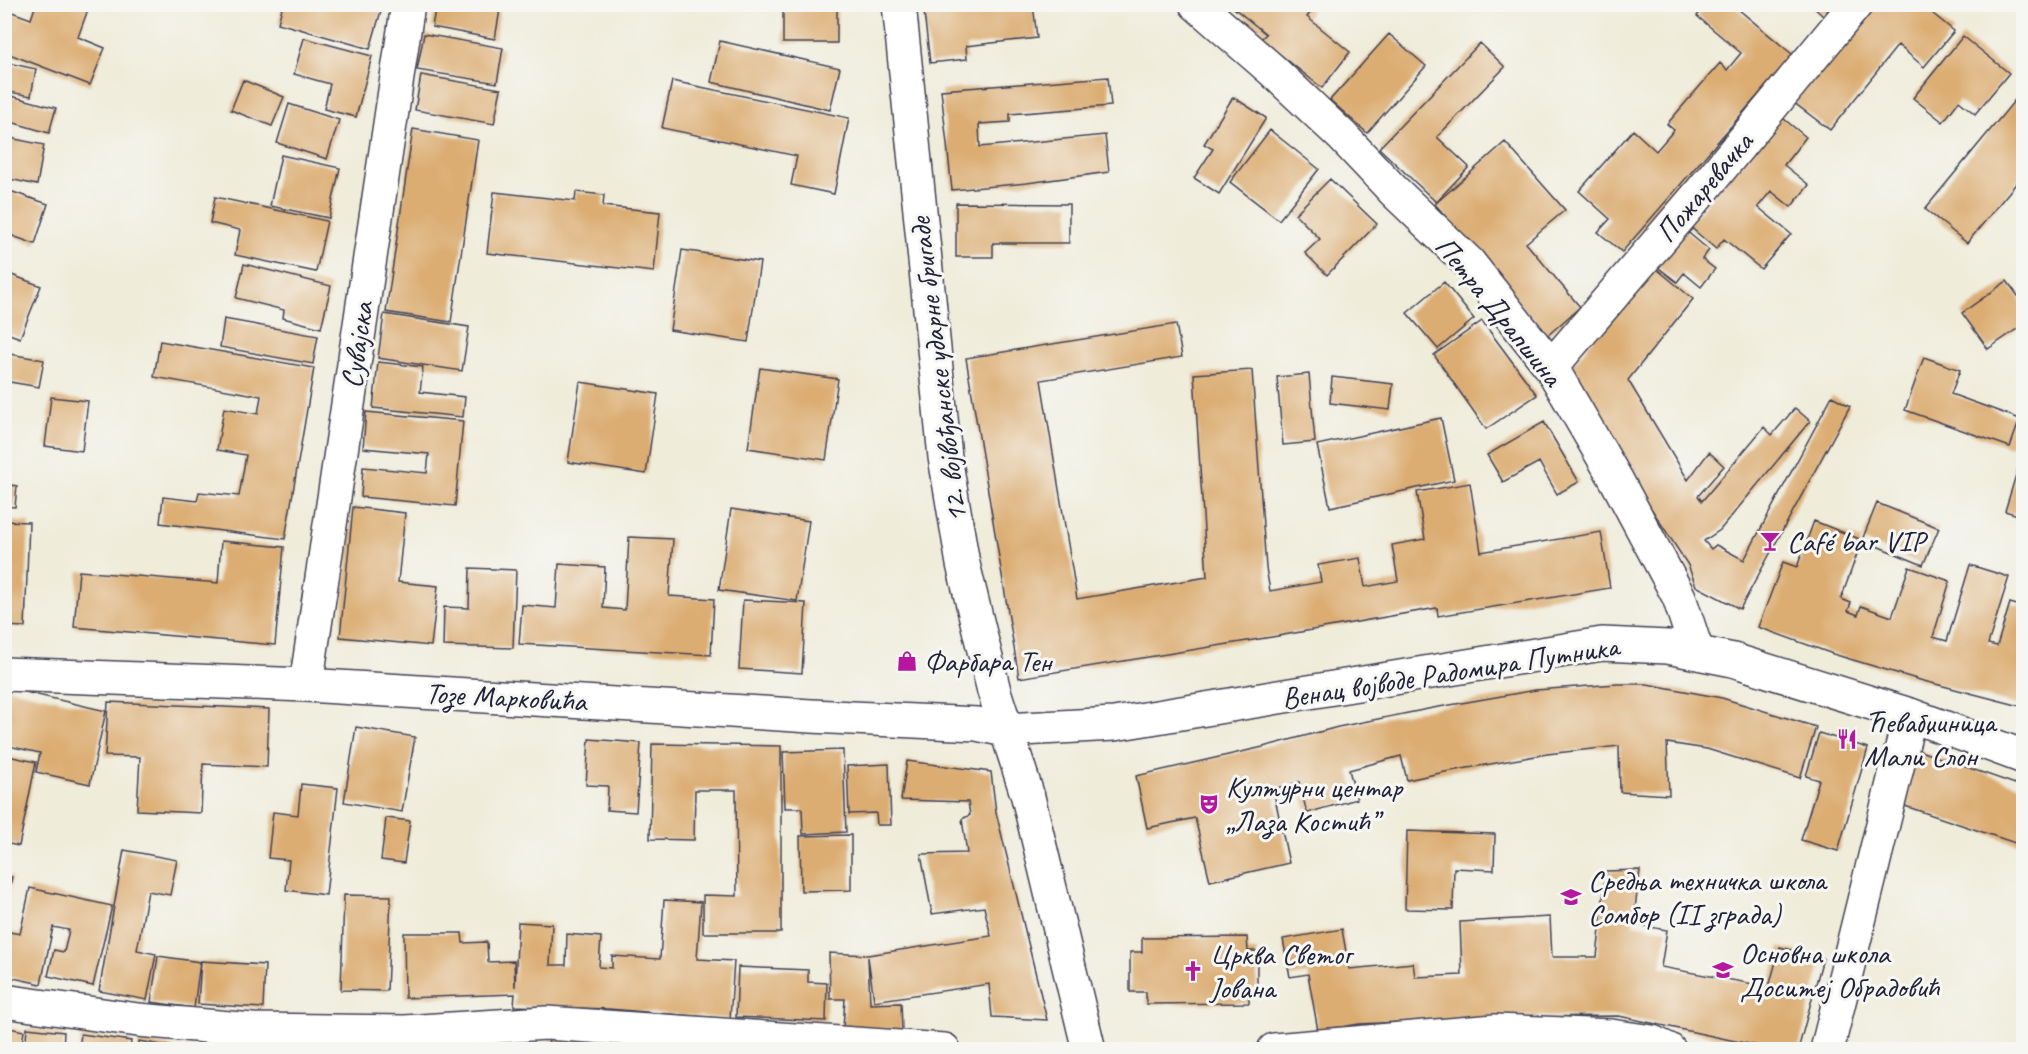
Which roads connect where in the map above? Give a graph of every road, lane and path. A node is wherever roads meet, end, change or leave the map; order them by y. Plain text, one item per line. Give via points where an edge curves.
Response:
1 (408, 4) edge
2 (899, 4) edge
3 (1196, 4) edge
4 (1856, 4) edge
5 (1551, 367) junction
6 (1697, 652) junction
7 (4, 674) edge
8 (306, 685) junction
9 (1910, 715) junction
10 (1006, 730) junction
11 (2024, 757) edge
12 (4, 1001) edge
13 (527, 1037) edge
14 (944, 1050) edge
15 (1089, 1050) edge
16 (1274, 1050) edge
17 (1669, 1050) edge
18 (1827, 1050) edge

1 - 8 street, Сувајска
2 - 10 street, 12. војвођанске ударне бригаде via 945,457 963,564
3 - 5 street, Петра Драпшина via 1333,128 1469,263
4 - 5 street, Пожаревачка
5 - 6 street, Петра Драпшина via 1679,597
6 - 9 street, Венац војводе Радомира Путника
6 - 10 street, Венац војводе Радомира Путника via 1602,644 1114,724
7 - 8 street, Тозе Марковића
8 - 10 street, Тозе Марковића via 977,724
9 - 11 street, Венац војводе Радомира Путника
9 - 18 street
10 - 15 street, 12. војвођанске ударне бригаде via 1028,797
12 - 13 street via 138,1020 252,1030
13 - 14 street via 546,1023
16 - 17 street via 1495,1031 1611,1036 1652,1042

